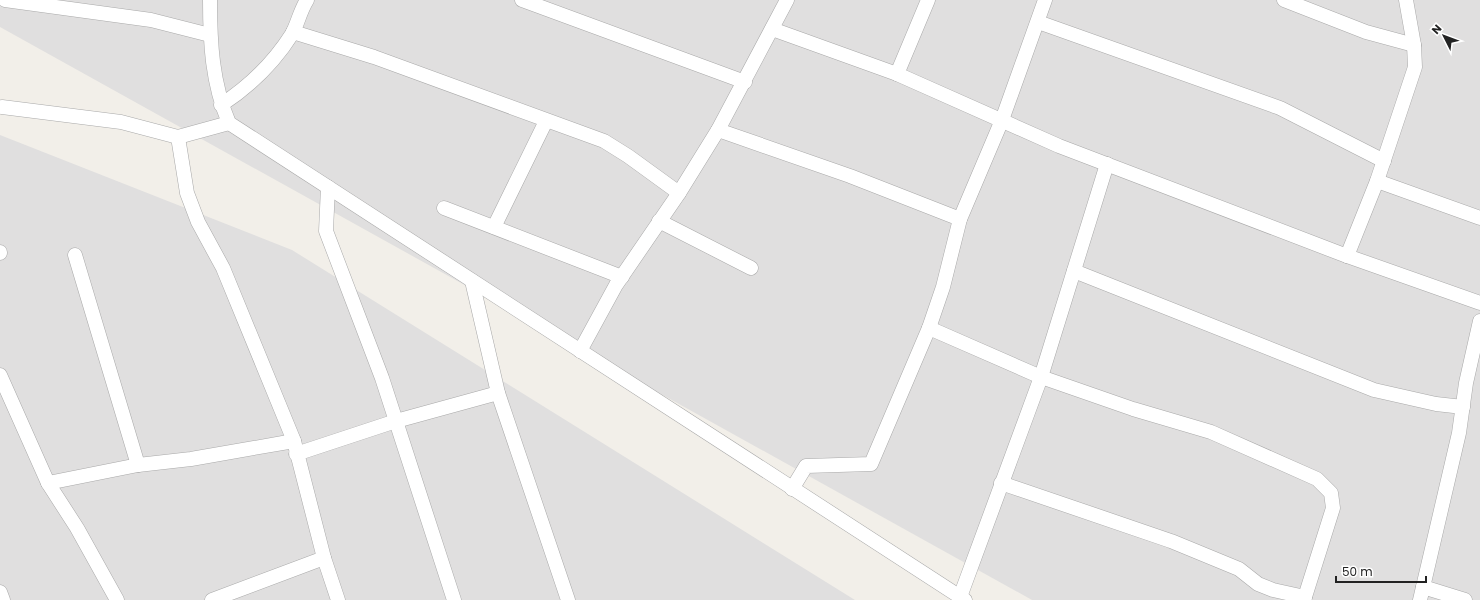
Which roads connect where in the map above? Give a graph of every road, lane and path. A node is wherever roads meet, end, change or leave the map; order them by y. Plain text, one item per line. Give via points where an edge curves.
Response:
1 (5, 0) edge
2 (210, 0) edge
3 (307, 0) edge
4 (522, 0) edge
5 (787, 0) edge
6 (928, 0) edge
7 (1045, 0) edge
8 (1284, 0) edge
9 (1406, 0) edge
10 (1038, 22) junction
11 (772, 29) junction
12 (293, 32) junction
13 (210, 35) junction
14 (1414, 45) junction
15 (897, 74) junction
16 (745, 82) junction
17 (221, 105) junction
18 (2, 108) dead end
19 (1002, 120) junction
20 (546, 121) junction
21 (229, 123) junction
22 (718, 130) junction
23 (178, 137) junction
24 (1384, 161) junction
25 (1107, 164) junction
26 (1377, 181) junction
27 (328, 187) junction
28 (679, 193) junction
29 (444, 208) dead end
30 (1480, 218) edge
31 (960, 219) junction
32 (659, 221) junction
33 (494, 227) junction
34 (75, 255) dead end
35 (1347, 256) junction
36 (751, 268) dead end
37 (1074, 271) junction
38 (622, 277) junction
39 (472, 281) junction
40 (1480, 303) edge
41 (1480, 321) edge
42 (929, 328) junction
43 (580, 351) junction
44 (0, 375) edge
45 (1041, 378) junction
46 (498, 393) junction
47 (1463, 407) junction
48 (396, 421) junction
49 (295, 448) junction
50 (138, 465) junction
51 (48, 483) junction
52 (1001, 483) junction
53 (792, 488) junction
54 (324, 558) junction
55 (0, 592) edge
56 (1422, 594) edge
57 (962, 599) edge
58 (1305, 599) edge
59 (3, 600) edge
60 (117, 600) edge
61 (212, 600) edge
62 (338, 600) edge
63 (454, 600) edge
64 (568, 600) edge
65 (1465, 600) edge

1 - 13 street via 151,20
2 - 13 street
3 - 12 street
4 - 16 street
5 - 11 street
6 - 15 street
7 - 10 street
8 - 14 street via 1366,32
9 - 14 street
10 - 19 street
10 - 24 street via 1280,108
11 - 15 street
11 - 16 street
12 - 17 street via 257,79
12 - 20 street via 374,57
13 - 17 street via 211,55
14 - 24 street via 1415,67
15 - 19 street
16 - 22 street
17 - 21 street
18 - 23 street via 121,122
19 - 25 street
19 - 31 street
20 - 28 street via 604,141
20 - 33 street
21 - 23 street
21 - 27 street
22 - 28 street
22 - 31 street via 850,176
23 - 49 street via 187,193 223,268
24 - 26 street
25 - 35 street
25 - 37 street
26 - 30 street
26 - 35 street
27 - 39 street
27 - 48 street via 326,231
28 - 32 street
29 - 33 street
31 - 42 street via 943,287
32 - 36 street
32 - 38 street
33 - 38 street
34 - 50 street
35 - 40 street
37 - 45 street
37 - 47 street via 1374,390 1436,404
38 - 43 street
39 - 43 street
39 - 46 street
41 - 47 street
42 - 45 street
42 - 53 street via 871,464 806,466
43 - 53 street
44 - 51 street
45 - 52 street
45 - 58 street via 1212,432 1317,479 1331,493 1333,508
46 - 48 street
46 - 64 street
47 - 56 street
48 - 49 street
48 - 63 street
49 - 50 street
49 - 54 street
50 - 51 street
51 - 60 street via 77,528
52 - 57 street
52 - 58 street via 1171,541 1239,569 1258,584
53 - 57 street
54 - 61 street
54 - 62 street
55 - 59 street
56 - 65 street

